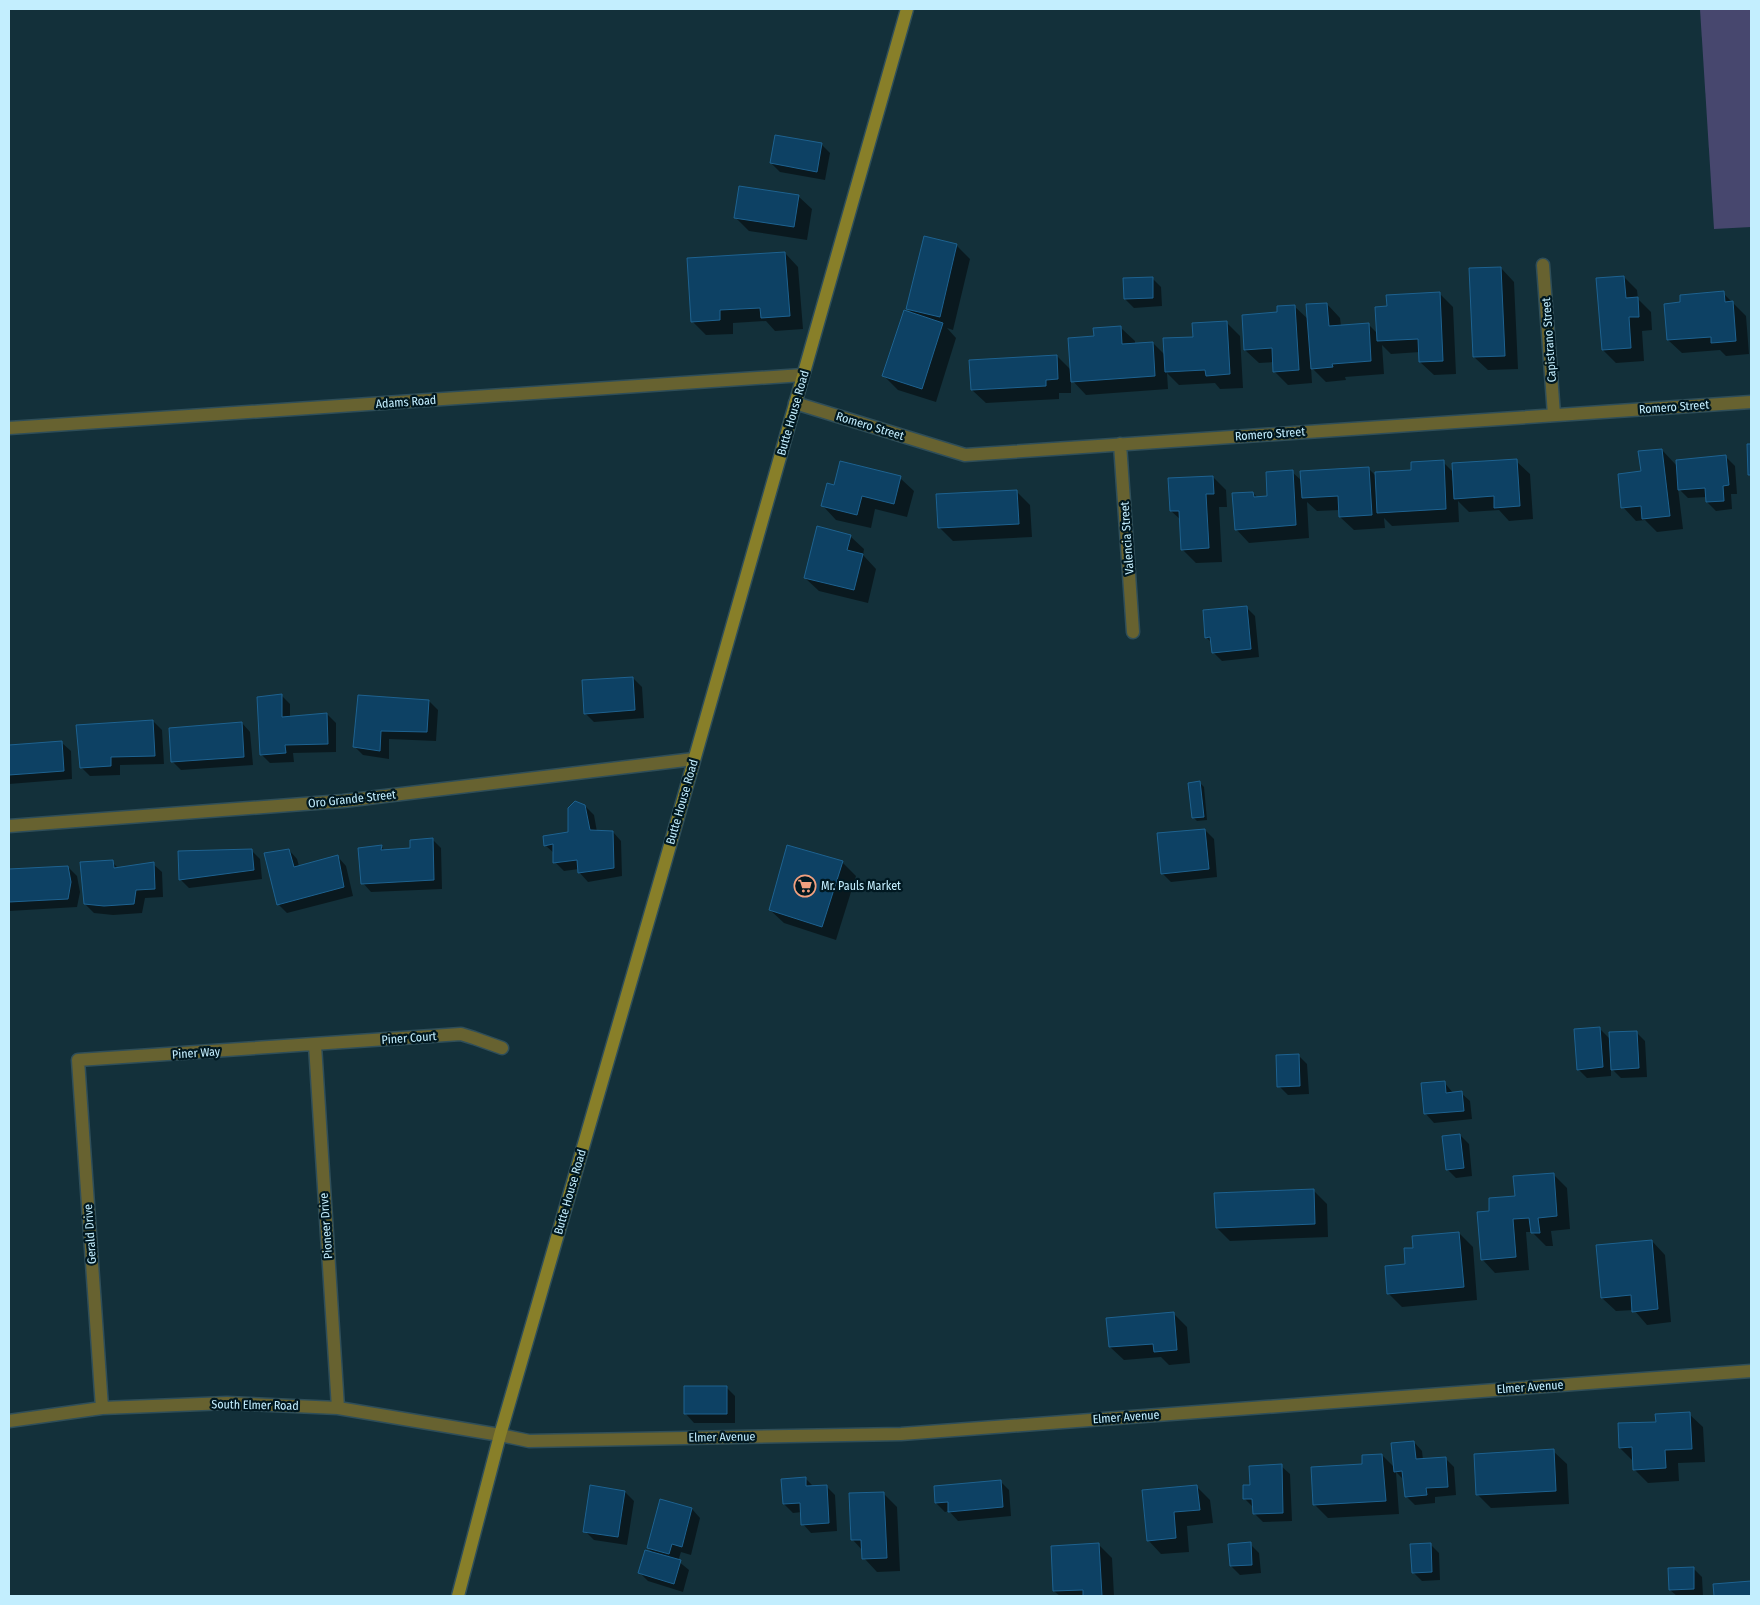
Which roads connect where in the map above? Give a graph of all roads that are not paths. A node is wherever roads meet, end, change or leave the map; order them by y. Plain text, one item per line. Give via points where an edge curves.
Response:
1 (907, 9) edge
2 (1543, 265) dead end
3 (803, 375) junction
4 (1751, 402) edge
5 (795, 403) junction
6 (1554, 415) junction
7 (9, 428) edge
8 (1120, 444) junction
9 (1133, 632) dead end
10 (694, 759) junction
11 (9, 826) edge
12 (315, 1045) junction
13 (502, 1048) dead end
14 (78, 1060) joint
15 (1751, 1371) edge
16 (102, 1408) junction
17 (338, 1408) junction
18 (9, 1421) edge
19 (500, 1435) junction
20 (458, 1596) edge

1 - 3 main road, Butte House Road
2 - 6 street, Capistrano Street
3 - 5 main road, Butte House Road
3 - 7 street, Adams Road
4 - 6 street, Romero Street
5 - 8 street, Romero Street via 965,454
5 - 10 main road, Butte House Road
6 - 8 street, Romero Street
8 - 9 street, Valencia Street
10 - 11 street, Oro Grande Street via 343,801
10 - 19 main road, Butte House Road
12 - 13 street, Piner Court via 461,1034
12 - 14 street, Piner Way
12 - 17 street, Pioneer Drive
14 - 16 street, Gerald Drive
15 - 19 street, Elmer Avenue via 900,1434 529,1441
16 - 17 street, South Elmer Road via 227,1403
16 - 18 street, South Elmer Road
17 - 19 street, South Elmer Road
19 - 20 main road, Butte House Road

